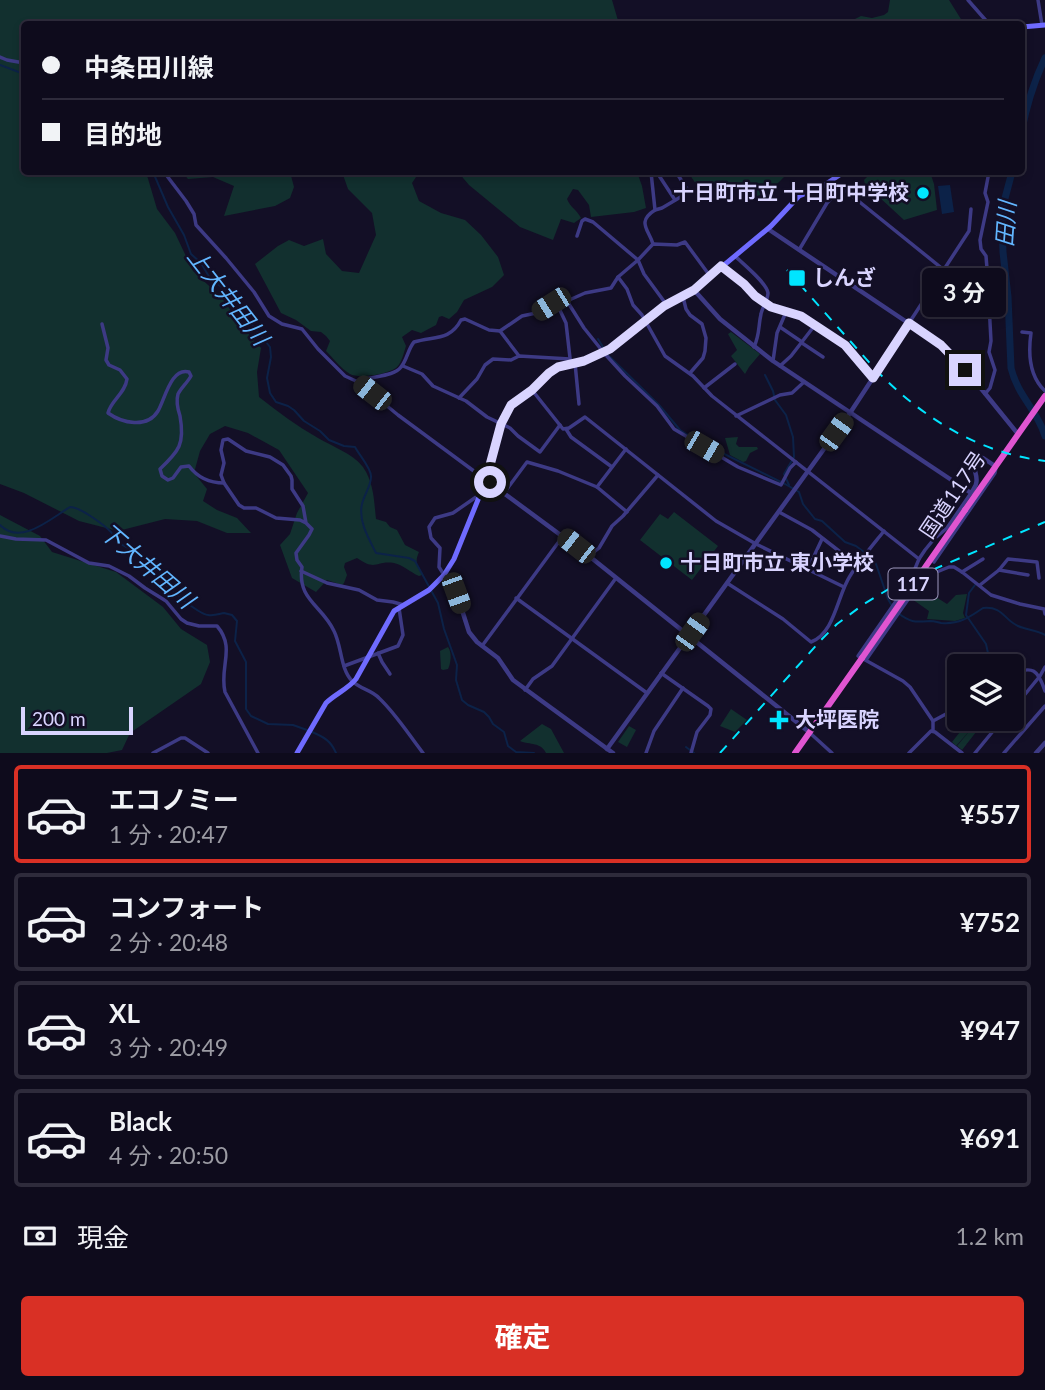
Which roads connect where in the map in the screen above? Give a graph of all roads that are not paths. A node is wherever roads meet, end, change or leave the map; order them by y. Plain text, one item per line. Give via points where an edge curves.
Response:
1 (968, 0) edge
2 (1038, 0) edge
3 (986, 21) edge
4 (1043, 25) edge
5 (1025, 27) edge
6 (0, 57) edge
7 (21, 62) edge
8 (166, 175) edge
9 (652, 175) edge
10 (657, 175) edge
11 (661, 175) edge
12 (678, 175) edge
13 (840, 175) edge
14 (988, 175) edge
15 (652, 178) junction
16 (832, 181) junction
17 (839, 190) junction
18 (675, 200) junction
19 (971, 209) dead end
20 (655, 210) junction
21 (768, 229) junction
22 (577, 236) dead end
23 (653, 244) junction
24 (799, 250) junction
25 (734, 255) junction
26 (638, 260) junction
27 (721, 266) junction
28 (944, 270) junction
29 (710, 276) junction
30 (618, 277) junction
31 (694, 290) junction
32 (683, 295) junction
33 (567, 301) junction
34 (765, 302) junction
35 (556, 303) junction
36 (666, 304) junction
37 (786, 312) junction
38 (645, 320) junction
39 (909, 323) junction
40 (102, 324) dead end
41 (815, 325) junction
42 (780, 327) junction
43 (500, 331) junction
44 (1022, 332) dead end
45 (802, 343) junction
46 (754, 347) junction
47 (604, 353) junction
48 (519, 356) junction
49 (823, 357) dead end
50 (773, 361) junction
51 (572, 362) junction
52 (735, 364) dead end
53 (403, 366) junction
54 (780, 366) junction
55 (690, 373) junction
56 (873, 378) junction
57 (358, 382) junction
58 (804, 382) junction
59 (704, 388) junction
60 (532, 390) junction
61 (1045, 393) edge
62 (985, 394) junction
63 (459, 398) junction
64 (579, 404) dead end
65 (850, 413) junction
66 (736, 416) junction
67 (501, 424) junction
68 (560, 425) junction
69 (566, 429) junction
70 (1018, 435) junction
71 (626, 449) junction
72 (796, 462) junction
73 (995, 466) junction
74 (612, 467) junction
75 (808, 471) junction
76 (658, 475) junction
77 (486, 480) junction
78 (224, 483) junction
79 (597, 487) junction
80 (504, 493) junction
81 (971, 493) junction
82 (481, 495) junction
83 (626, 512) junction
84 (779, 512) junction
85 (306, 523) junction
86 (884, 531) junction
87 (0, 536) edge
88 (564, 536) junction
89 (822, 539) junction
90 (756, 544) junction
91 (927, 548) junction
92 (589, 556) junction
93 (938, 556) junction
94 (919, 559) junction
95 (983, 559) dead end
96 (934, 562) dead end
97 (857, 565) junction
98 (808, 569) junction
99 (999, 570) junction
100 (302, 571) junction
101 (914, 572) dead end
102 (962, 572) junction
103 (444, 575) junction
104 (1028, 575) dead end
105 (616, 578) junction
106 (1039, 578) dead end
107 (910, 581) dead end
108 (727, 583) junction
109 (980, 585) junction
110 (844, 587) junction
111 (516, 598) junction
112 (898, 598) junction
113 (906, 603) junction
114 (401, 606) junction
115 (1045, 614) edge
116 (690, 635) junction
117 (573, 638) junction
118 (482, 646) junction
119 (377, 653) junction
120 (369, 656) junction
121 (864, 659) junction
122 (344, 666) junction
123 (1045, 667) edge
124 (1024, 671) edge
125 (661, 673) junction
126 (390, 674) dead end
127 (1040, 676) junction
128 (353, 682) junction
129 (683, 688) junction
130 (525, 690) junction
131 (1045, 691) edge
132 (647, 693) junction
133 (1024, 695) edge
134 (1045, 706) edge
135 (947, 713) edge
136 (933, 721) junction
137 (933, 731) junction
138 (993, 731) edge
139 (809, 732) junction
140 (1045, 743) edge
141 (607, 749) junction
142 (153, 753) edge
143 (208, 753) edge
144 (258, 753) edge
145 (297, 753) edge
146 (423, 753) edge
147 (613, 753) edge
148 (646, 753) edge
149 (691, 753) edge
150 (795, 753) edge
151 (832, 753) edge
152 (909, 753) edge
153 (962, 753) edge
154 (975, 753) edge
155 (1004, 753) edge
156 (1036, 753) edge

1 - 3 street
2 - 4 street
4 - 5 main road
6 - 7 street
8 - 57 street via 194,214 196,225 269,316 302,329 345,376
9 - 15 street
10 - 15 street
11 - 18 street
12 - 18 street via 689,192
13 - 16 main road
14 - 62 street via 979,240 988,281 979,286 977,304 989,304 989,352 995,370
15 - 20 street
16 - 17 street
16 - 21 main road via 799,196
17 - 24 street
17 - 28 street
18 - 20 street
19 - 28 street via 969,231
20 - 23 street via 645,225
21 - 24 street
21 - 25 main road
22 - 26 street via 582,221 591,220
23 - 26 street
23 - 29 street via 685,242
24 - 39 street
25 - 27 main road
25 - 34 street via 763,283 768,296
26 - 30 street
26 - 36 street
27 - 29 main road
27 - 34 street
28 - 39 street
29 - 31 main road
30 - 33 street via 611,288
30 - 38 street
31 - 32 main road
31 - 46 street
32 - 36 main road
32 - 55 street via 686,309 702,324 706,338 703,358
33 - 35 street
33 - 47 street
34 - 37 street
34 - 46 street
35 - 43 street via 522,316
35 - 51 street via 566,323
36 - 38 main road
37 - 41 street
37 - 42 street
38 - 47 main road
38 - 55 street via 665,356
39 - 56 street
39 - 62 street via 956,359
40 - 78 street via 106,360 127,379 108,414 128,423 146,420 157,412 177,373 189,372 191,376 178,394 179,452 160,470 168,480 181,467 189,466 206,481
41 - 45 street
41 - 56 street via 850,350
42 - 45 street
42 - 50 street
43 - 48 street
43 - 53 street via 461,320 448,334 414,341
44 - 61 street via 1031,333 1033,374
45 - 49 street
45 - 54 street
46 - 50 street
47 - 51 main road
47 - 72 street via 674,429 728,461 781,485
48 - 51 street
48 - 63 street via 489,362
50 - 54 street
51 - 60 main road via 549,373
51 - 64 street
52 - 59 street
53 - 57 street via 392,374
53 - 63 street
54 - 58 street
55 - 59 street
56 - 65 street
57 - 77 street
58 - 65 street
58 - 66 street via 792,393
59 - 66 street
60 - 67 main road via 511,405
60 - 68 street
61 - 70 highway, 国道117号 / 117
62 - 70 street
63 - 67 street
65 - 75 street
65 - 81 street
66 - 72 street
67 - 68 street via 540,452
67 - 77 main road
68 - 69 street
69 - 71 street via 585,417
69 - 74 street
70 - 73 highway, 国道117号 / 117
71 - 74 street
71 - 76 street
72 - 75 street
73 - 81 street via 984,458 976,460 976,485
73 - 93 street via 995,473
73 - 121 highway, 国道117号 / 117, bridge
74 - 79 street
75 - 84 street
75 - 86 street
76 - 83 street
76 - 90 street via 716,521
77 - 80 street
77 - 82 main road
78 - 85 street via 244,508
78 - 85 street via 220,450 225,439 246,451 274,458 291,476
79 - 80 street via 527,462
79 - 83 street
80 - 88 street
81 - 91 street
82 - 103 main road
82 - 103 street via 453,513 433,519 429,527 430,538 440,548 439,567
83 - 92 street
84 - 89 street
84 - 90 street
85 - 100 street via 312,529 296,553
86 - 94 street
86 - 97 street
87 - 144 street via 46,540 89,563 129,576 166,601 187,623 217,625 227,650 225,692
88 - 92 street
88 - 111 street
89 - 97 street
89 - 98 street
90 - 98 street
90 - 108 street
91 - 93 street
91 - 94 street
92 - 105 street
93 - 96 street
94 - 101 street
95 - 102 street
97 - 110 street
98 - 110 street
99 - 104 street
99 - 106 street via 1008,559 1037,562
99 - 109 street
100 - 114 street
100 - 122 street via 304,592 328,619
102 - 109 street
102 - 113 street via 949,567 927,576
103 - 114 main road
103 - 118 street via 455,588 468,632
105 - 116 street
105 - 117 street
107 - 112 street
108 - 110 street via 783,618 811,642 830,623
108 - 116 street
109 - 115 street via 991,594 1044,609
111 - 117 street
111 - 118 street
112 - 113 street
112 - 121 street via 859,654
113 - 121 street
114 - 119 street via 402,640
114 - 120 main road
116 - 125 street
116 - 139 street
117 - 130 street via 552,666
117 - 132 street
118 - 130 street
119 - 120 street
119 - 126 street
120 - 122 street
120 - 128 main road
121 - 136 street via 903,681
121 - 139 highway, 国道117号 / 117
122 - 128 street
123 - 127 street
124 - 127 street
125 - 129 street
125 - 132 street
127 - 131 street
127 - 133 street
128 - 145 main road via 326,704
128 - 146 street via 378,696
129 - 148 street via 654,731
129 - 149 street via 711,709
130 - 141 street
132 - 141 street
134 - 155 street
135 - 136 street
136 - 137 street
137 - 152 street
137 - 153 street
138 - 154 street
139 - 150 highway, 国道117号 / 117
139 - 151 street
140 - 156 street
141 - 147 street
142 - 143 street via 181,738

